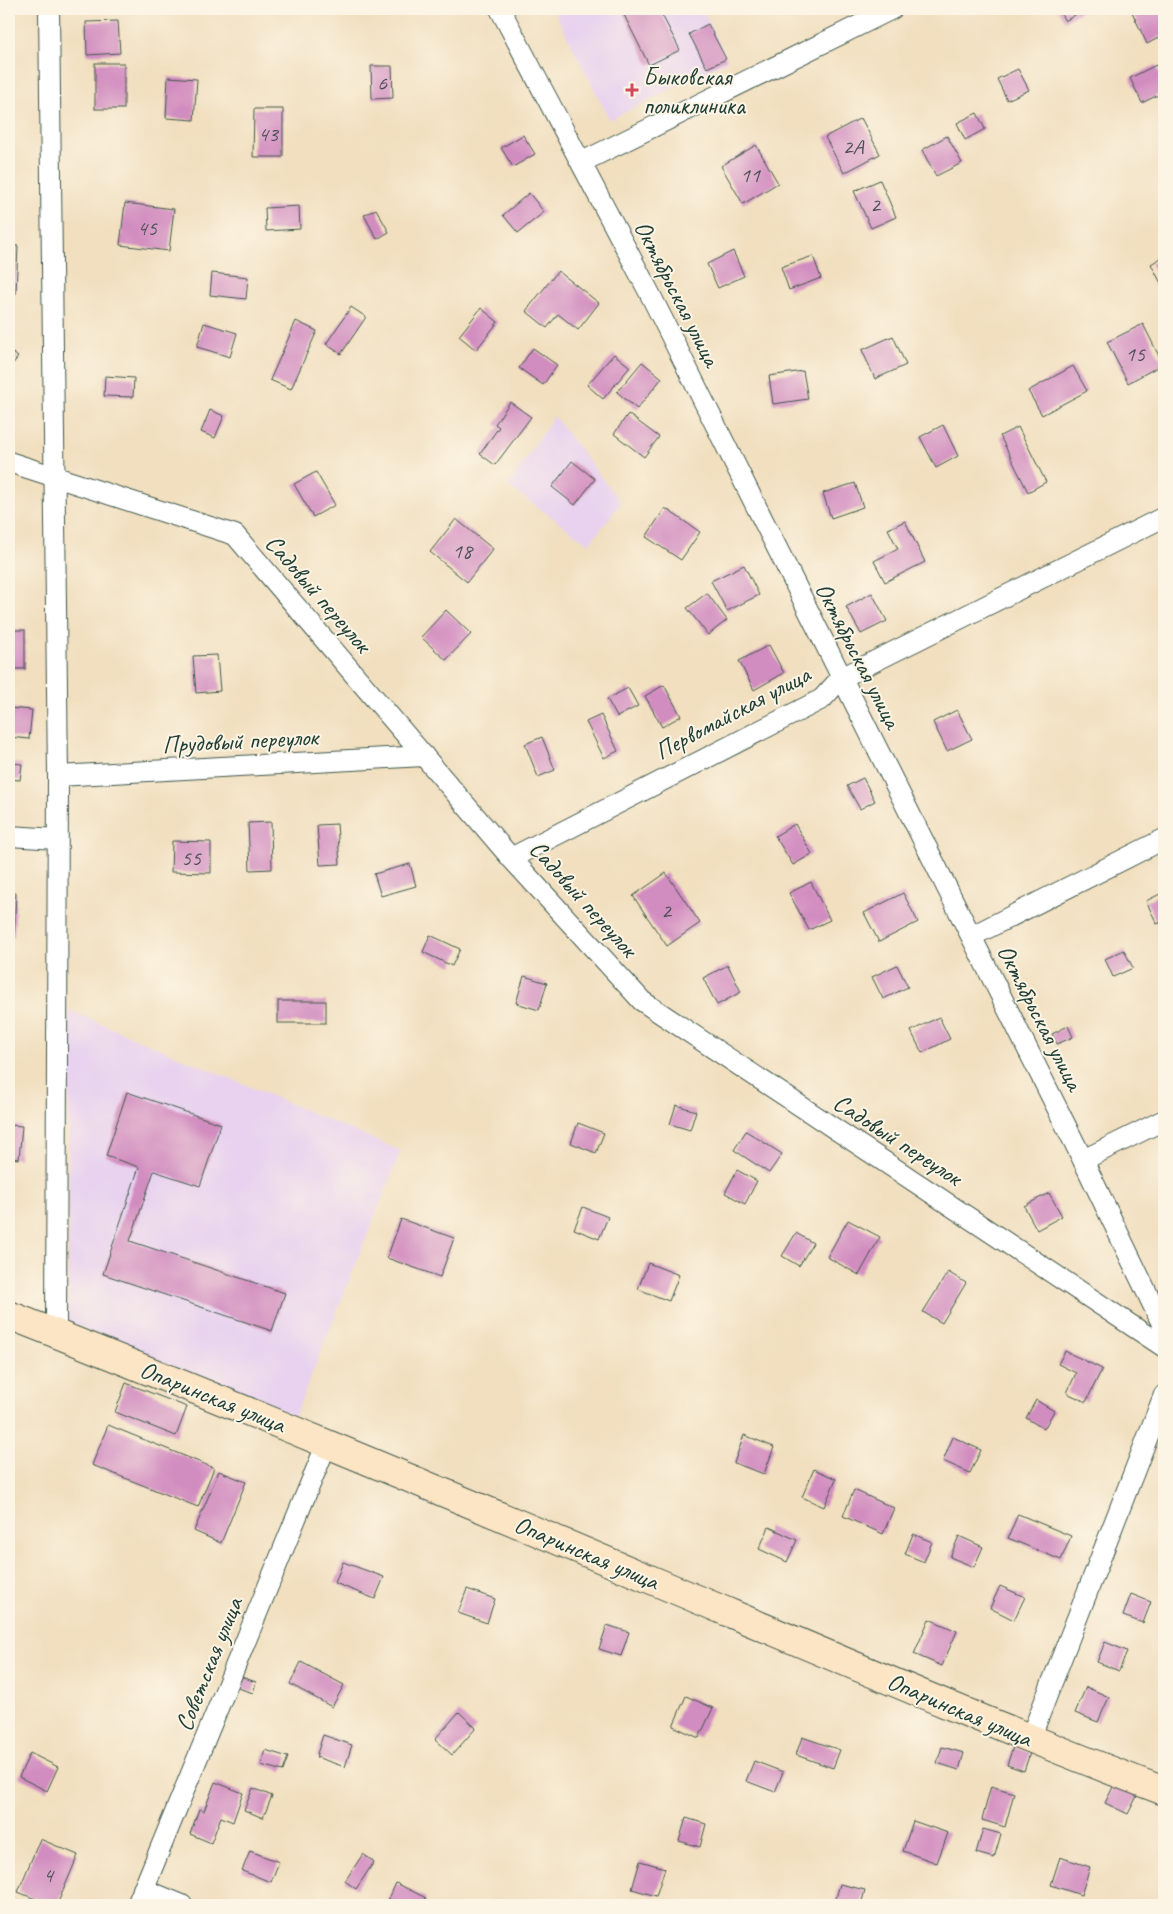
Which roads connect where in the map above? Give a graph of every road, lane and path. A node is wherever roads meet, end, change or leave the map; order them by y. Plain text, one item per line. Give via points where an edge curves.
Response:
1 (49, 9) edge
2 (500, 9) edge
3 (892, 9) edge
4 (582, 162) junction
5 (9, 462) edge
6 (56, 478) junction
7 (1164, 516) edge
8 (840, 678) junction
9 (424, 756) junction
10 (58, 776) junction
11 (9, 836) edge
12 (58, 839) junction
13 (1164, 839) edge
14 (511, 858) junction
15 (972, 936) junction
16 (1164, 1120) edge
17 (1083, 1160) junction
18 (9, 1315) edge
19 (1164, 1328) edge
20 (56, 1332) junction
21 (1164, 1347) edge
22 (1164, 1395) edge
23 (327, 1443) junction
24 (1030, 1739) junction
25 (1164, 1790) edge
26 (140, 1897) edge
27 (182, 1905) edge

1 - 6 street
2 - 4 street, Октябрьская улица
3 - 4 street
4 - 8 street, Октябрьская улица
5 - 6 street, Садовый переулок
6 - 9 street, Садовый переулок via 235,535
6 - 10 street
7 - 8 street, Первомайская улица
8 - 14 street, Первомайская улица via 822,699
8 - 15 street, Октябрьская улица
9 - 10 street, Прудовый переулок
9 - 14 street, Садовый переулок
10 - 12 street
11 - 12 street
12 - 20 street
13 - 15 street
14 - 21 street, Садовый переулок via 642,1001
15 - 17 street, Октябрьская улица
16 - 17 street
17 - 19 street, Октябрьская улица
18 - 20 main road, Опаринская улица
20 - 23 main road, Опаринская улица
22 - 24 street
23 - 24 main road, Опаринская улица
23 - 26 street, Советская улица
24 - 25 main road, Опаринская улица
26 - 27 street

